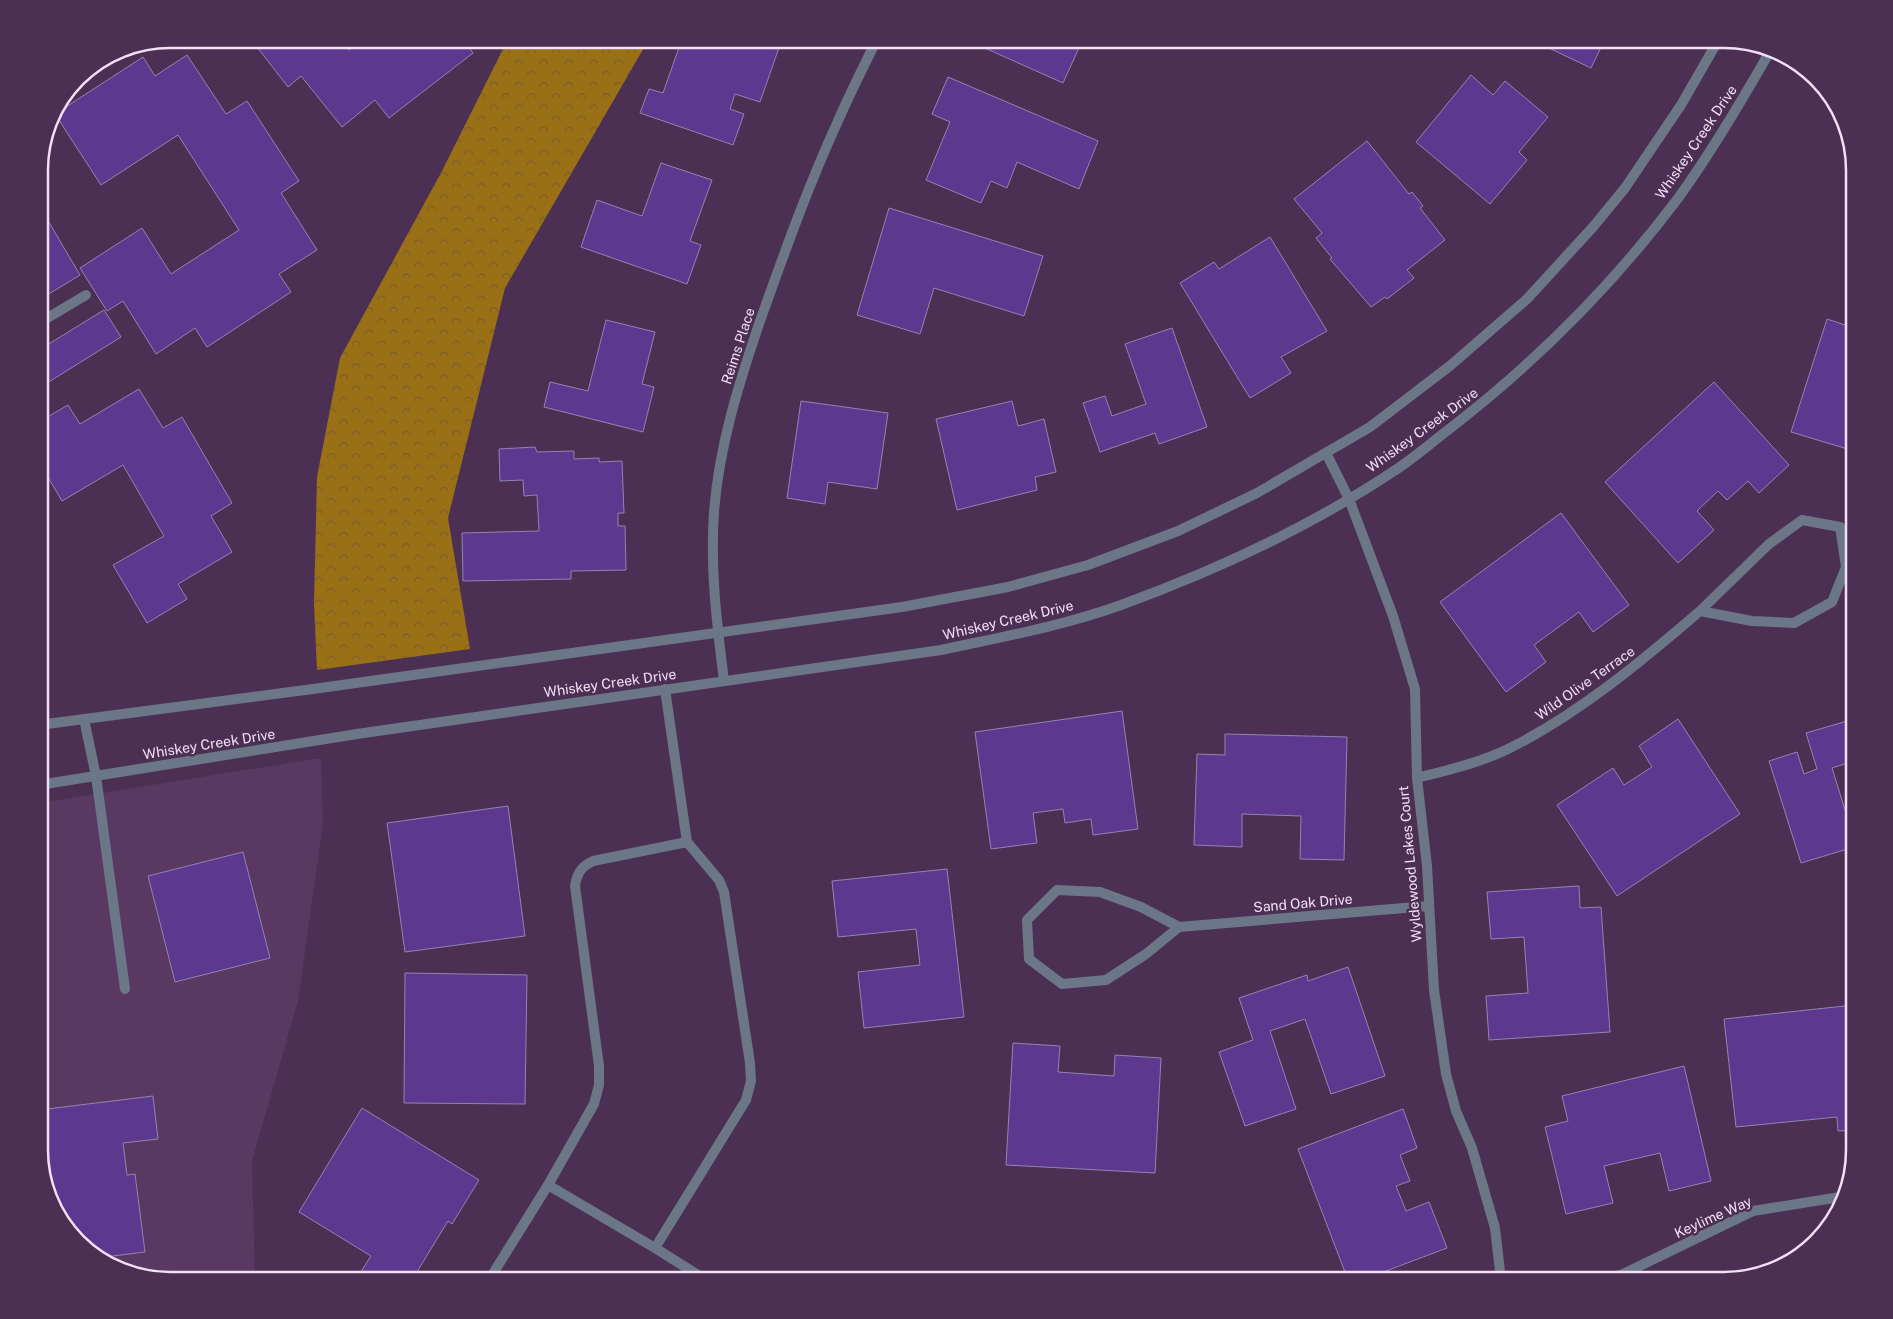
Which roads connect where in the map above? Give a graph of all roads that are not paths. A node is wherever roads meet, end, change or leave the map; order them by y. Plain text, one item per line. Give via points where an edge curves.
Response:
1 (873, 48) edge
2 (1714, 48) edge
3 (1767, 56) edge
4 (86, 294) dead end
5 (48, 317) edge
6 (1326, 454) junction
7 (1349, 499) junction
8 (1700, 611) junction
9 (718, 633) junction
10 (724, 681) junction
11 (665, 689) junction
12 (84, 719) junction
13 (48, 724) edge
14 (96, 776) junction
15 (1417, 778) junction
16 (48, 784) edge
17 (686, 842) junction
18 (1428, 906) junction
19 (1180, 927) junction
20 (125, 989) dead end
21 (548, 1185) junction
22 (1835, 1198) edge
23 (655, 1248) junction
24 (494, 1272) edge
25 (693, 1272) edge
26 (1500, 1272) edge
27 (1627, 1272) edge

1 - 9 street, Reims Place via 837,122 785,249 740,380 719,466 714,511 712,551
2 - 6 street via 1625,188 1527,298 1451,365 1370,427
3 - 7 street, Whiskey Creek Drive via 1726,127 1679,197 1625,264 1559,335 1484,402 1398,468
4 - 5 street
6 - 7 street, Wyldewood Lakes Court
6 - 9 street via 1257,493 1178,531 1079,567 1008,588 902,607
7 - 10 street, Whiskey Creek Drive via 1304,525 1216,567 1120,605 1032,631 941,650
7 - 15 street, Wyldewood Lakes Court via 1393,616 1415,689
8 - 8 street, Wild Olive Terrace via 1769,544 1802,520 1840,528 1846,567 1832,602 1794,623 1752,621
8 - 15 street, Wild Olive Terrace via 1650,654 1551,726 1471,764
9 - 10 street, Reims Place
9 - 12 street
10 - 11 street, Whiskey Creek Drive
11 - 14 street, Whiskey Creek Drive via 338,736
11 - 17 street
12 - 13 street
12 - 14 street
14 - 16 street, Whiskey Creek Drive
14 - 20 street
15 - 18 street, Wyldewood Lakes Court
17 - 21 street via 593,861 583,865 577,874 575,886 600,1085 594,1104
17 - 23 street via 719,880 724,892 751,1081 746,1100
18 - 19 street, Sand Oak Drive
18 - 26 street, Wyldewood Lakes Court via 1434,990 1446,1074 1495,1228
19 - 19 street via 1141,907 1100,892 1057,890 1027,920 1028,959 1062,984 1106,980
21 - 23 street
21 - 24 street
22 - 27 street, Keylime Way via 1753,1211
23 - 25 street

